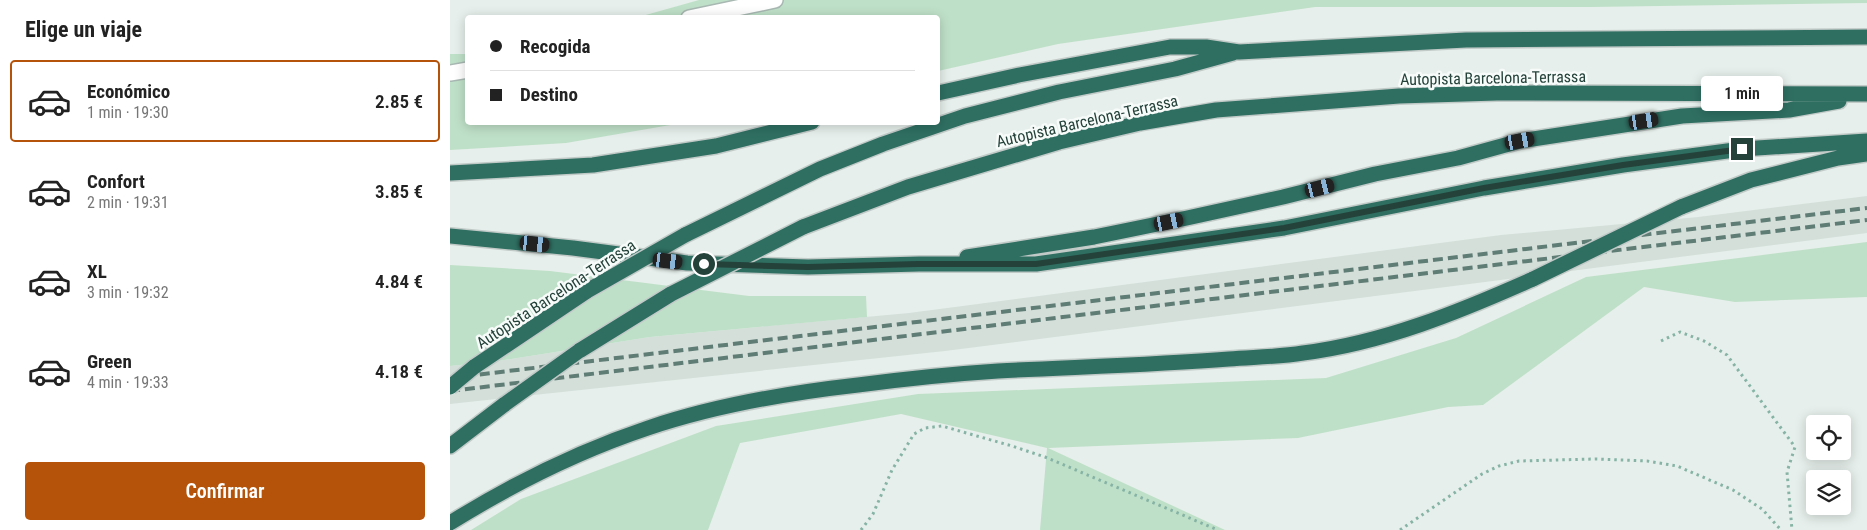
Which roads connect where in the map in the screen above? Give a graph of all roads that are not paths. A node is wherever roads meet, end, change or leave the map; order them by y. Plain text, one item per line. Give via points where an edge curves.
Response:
1 (775, 0) edge
2 (703, 15) edge
3 (1867, 37) edge
4 (1239, 52) junction
5 (465, 70) edge
6 (450, 73) edge
7 (940, 93) edge
8 (1867, 95) edge
9 (800, 125) edge
10 (1867, 141) edge
11 (1867, 154) edge
12 (450, 173) edge
13 (450, 236) edge
14 (918, 264) junction
15 (450, 387) edge
16 (450, 446) edge
17 (450, 523) edge

1 - 2 street
3 - 4 highway via 1466,40
4 - 7 highway via 1170,46
4 - 15 highway, Autopista Barcelona-Terrassa, bridge via 965,116 820,169 685,235 588,291 474,367
5 - 6 street
8 - 14 highway via 1789,110 1682,116 1520,141 1458,158 1131,230
8 - 16 highway, Autopista Barcelona-Terrassa, bridge via 1497,93 1398,96 1216,110 1058,142 908,187 803,227 671,294 578,351
9 - 12 highway via 716,146 593,165
10 - 14 highway via 1742,149 1623,165 1484,188 1284,228 1046,263
11 - 17 highway, bridge via 1751,180 1681,207 1476,304 1420,326 1370,340 1303,353 1179,363 996,371 773,396 648,428 585,452 528,478
13 - 14 highway via 687,263 808,267

